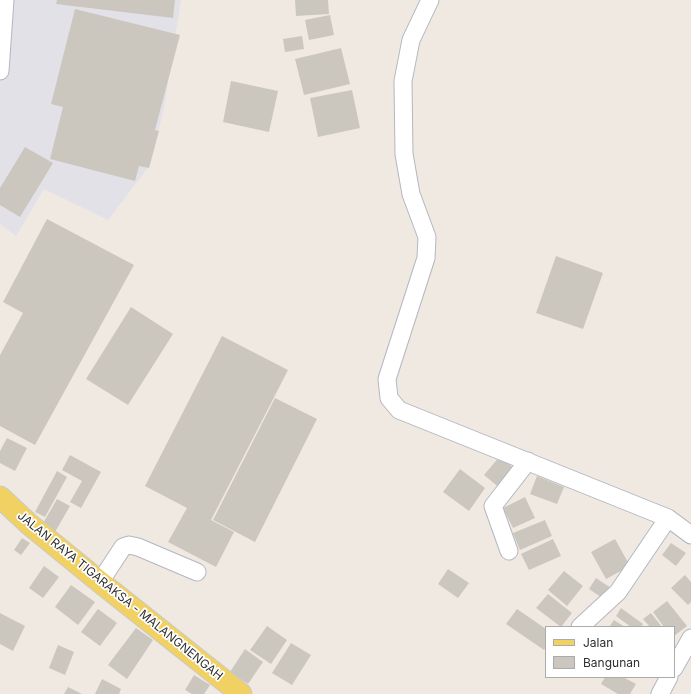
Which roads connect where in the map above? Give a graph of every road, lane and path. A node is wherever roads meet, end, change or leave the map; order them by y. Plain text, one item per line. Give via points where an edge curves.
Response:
1 (6, 0) edge
2 (430, 0) edge
3 (0, 71) edge
4 (528, 461) junction
5 (0, 497) edge
6 (668, 518) junction
7 (691, 535) edge
8 (508, 551) dead end
9 (197, 572) dead end
10 (100, 582) junction
11 (581, 626) edge
12 (691, 638) edge
13 (675, 666) edge
14 (668, 678) edge
15 (241, 694) edge
16 (660, 694) edge

1 - 3 street
2 - 4 street via 412,40 402,82 404,154 411,194 427,237 426,258 388,374 389,398 399,410
4 - 6 street
4 - 8 street via 493,506
5 - 10 main road, JALAN RAYA TIGARAKSA - MALANGNENGAH
6 - 7 street
6 - 11 street via 618,592
9 - 10 street via 129,545 123,547
10 - 15 main road, JALAN RAYA TIGARAKSA - MALANGNENGAH
12 - 13 street
14 - 16 street

